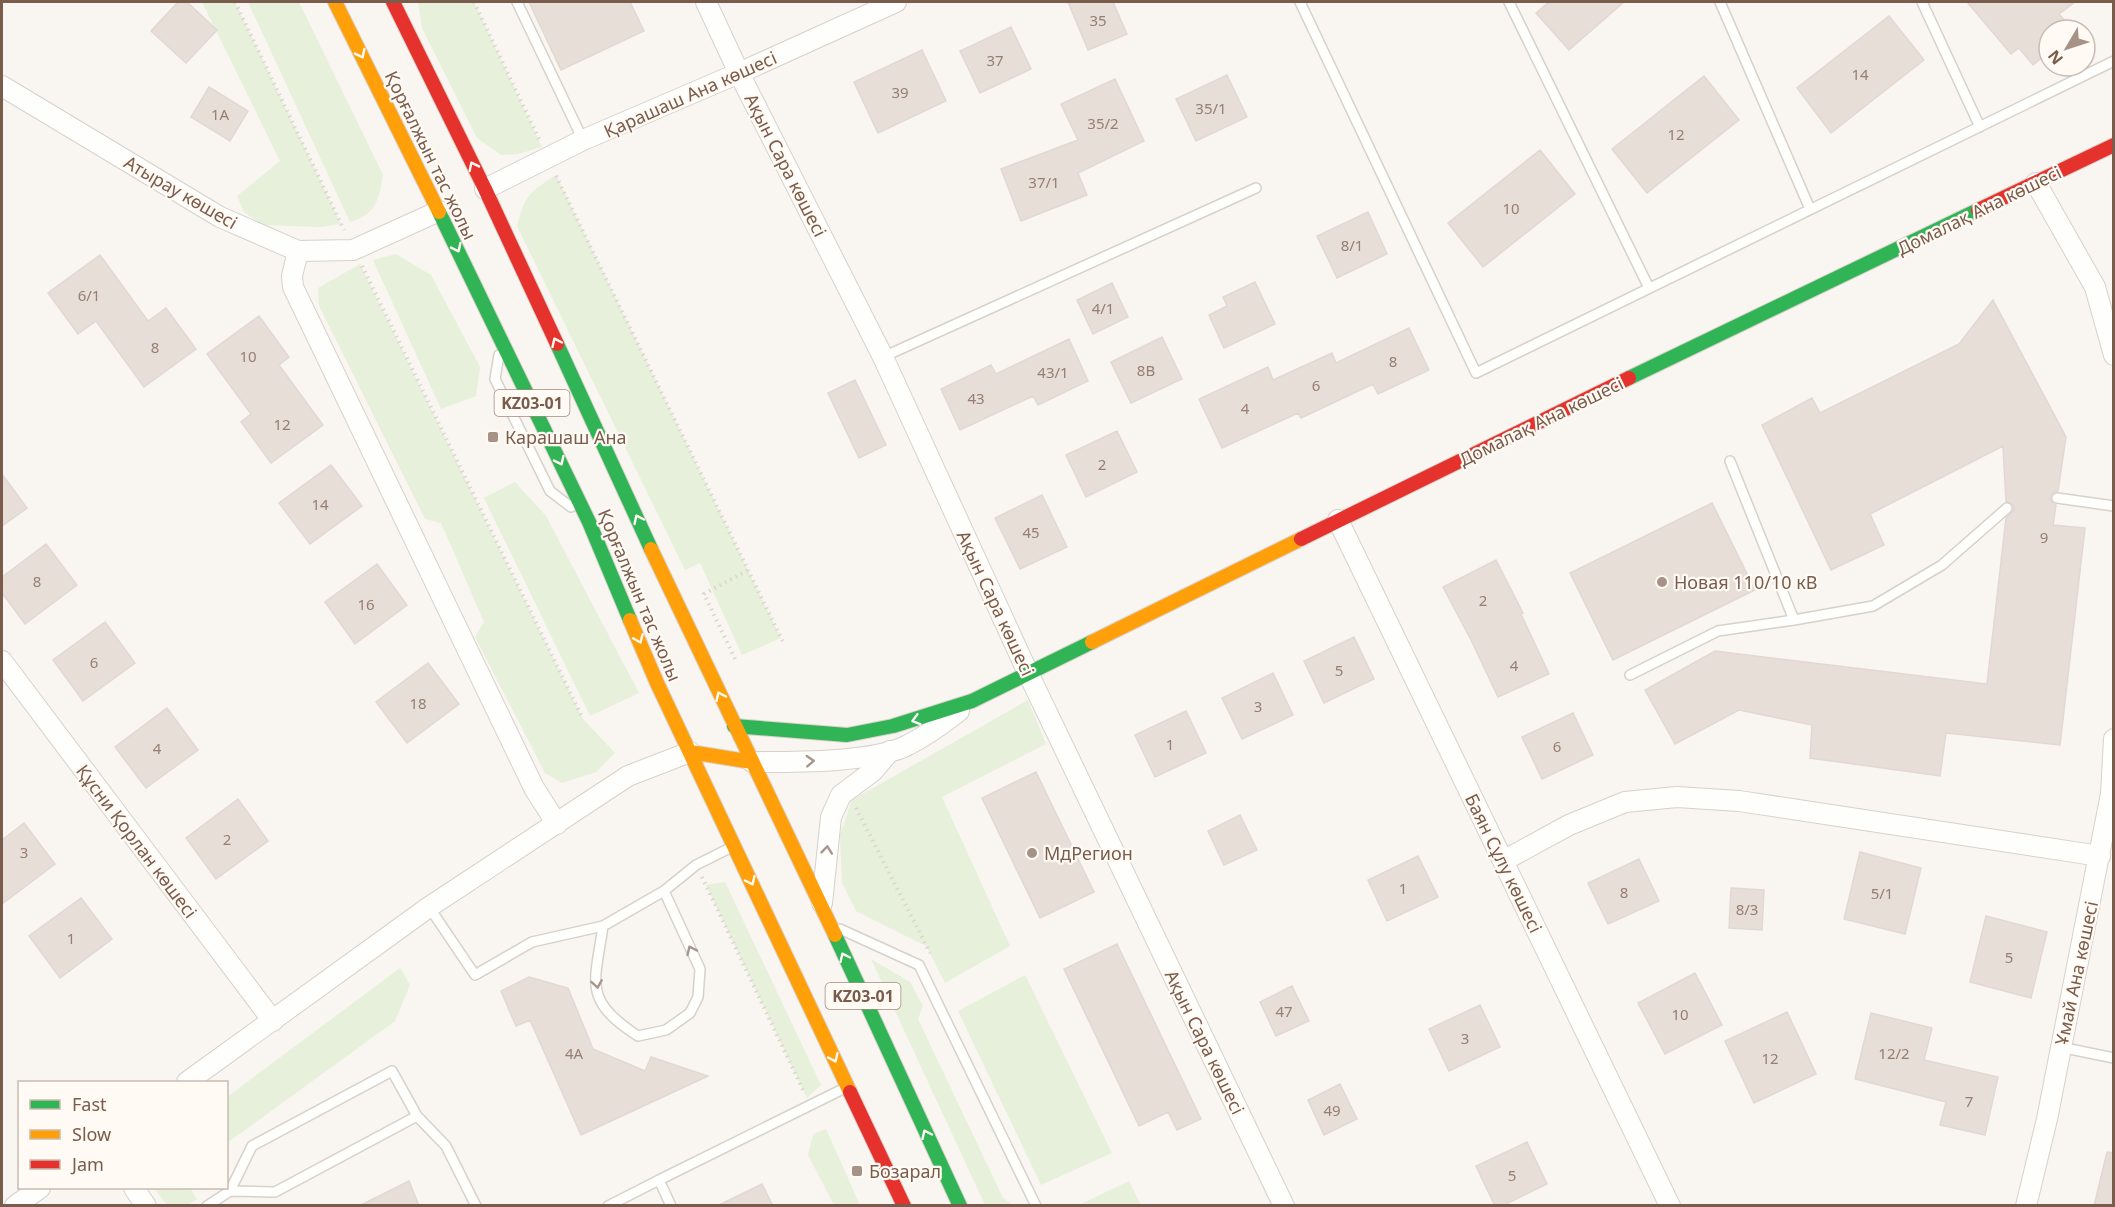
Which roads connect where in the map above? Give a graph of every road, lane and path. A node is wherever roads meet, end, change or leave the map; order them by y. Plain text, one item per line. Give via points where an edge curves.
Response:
1 (235, 2) edge
2 (335, 2) edge
3 (393, 2) edge
4 (474, 2) edge
5 (518, 2) edge
6 (706, 2) edge
7 (896, 2) edge
8 (1300, 2) edge
9 (1509, 2) edge
10 (1720, 2) edge
11 (1922, 2) edge
12 (408, 13) dead end
13 (409, 35) junction
14 (2114, 61) edge
15 (740, 73) junction
16 (2, 86) edge
17 (1980, 127) junction
18 (583, 140) junction
19 (2114, 145) edge
20 (547, 157) junction
21 (2036, 183) junction
22 (1256, 188) dead end
23 (485, 189) junction
24 (1810, 209) junction
25 (439, 211) junction
26 (345, 233) dead end
27 (298, 251) junction
28 (360, 264) dead end
29 (1649, 288) junction
30 (502, 341) junction
31 (2114, 355) edge
32 (883, 357) junction
33 (1730, 461) dead end
34 (2057, 498) dead end
35 (2114, 506) edge
36 (2007, 508) dead end
37 (1338, 520) junction
38 (589, 522) junction
39 (748, 570) junction
40 (1794, 620) junction
41 (784, 644) dead end
42 (735, 659) dead end
43 (2, 661) edge
44 (1029, 675) junction
45 (1630, 675) dead end
46 (972, 701) junction
47 (583, 719) dead end
48 (730, 729) junction
49 (2114, 739) edge
50 (707, 742) dead end
51 (890, 751) junction
52 (690, 752) junction
53 (752, 762) junction
54 (2113, 794) edge
55 (557, 824) junction
56 (734, 846) junction
57 (2100, 856) junction
58 (1503, 861) junction
59 (696, 865) junction
60 (664, 891) junction
61 (429, 907) junction
62 (826, 916) junction
63 (603, 926) junction
64 (273, 1021) junction
65 (2060, 1047) junction
66 (2114, 1058) edge
67 (190, 1081) edge
68 (848, 1086) junction
69 (810, 1106) junction
70 (417, 1116) junction
71 (659, 1180) junction
72 (39, 1189) edge
73 (135, 1189) edge
74 (230, 1191) junction
75 (15, 1206) edge
76 (146, 1206) edge
77 (207, 1206) edge
78 (476, 1206) edge
79 (608, 1206) edge
80 (671, 1206) edge
81 (904, 1206) edge
82 (960, 1206) edge
83 (1036, 1206) edge
84 (1284, 1206) edge
85 (1670, 1206) edge
86 (2026, 1206) edge

1 - 26 path
2 -> 25 main road, Қорғалжын тас жолы / KZ03-01
3 - 13 main road, Қорғалжын тас жолы / KZ03-01
4 - 20 path
5 - 18 lane
6 - 15 street, Ақын Сара көшесі
7 - 15 street, Қарашаш Ана көшесі
8 - 29 lane via 1476,373
9 - 29 lane
10 - 24 lane
11 - 17 lane
12 - 13 lane
23 -> 13 main road, Қорғалжын тас жолы / KZ03-01
14 - 17 lane
15 - 18 street, Қарашаш Ана көшесі
15 - 32 street, Ақын Сара көшесі
16 - 27 street, Атырау көшесі via 220,217
17 - 24 lane
18 - 20 street, Қарашаш Ана көшесі
19 - 21 main road, Домалақ Ана көшесі
20 - 23 street, Қарашаш Ана көшесі
20 - 39 path
21 - 31 street via 2095,287
21 - 37 main road, Домалақ Ана көшесі
22 - 32 lane
48 -> 23 main road, Қорғалжын тас жолы / KZ03-01
24 - 29 lane
25 - 27 street, Атырау көшесі via 353,250
25 -> 30 main road, Қорғалжын тас жолы / KZ03-01
27 - 55 street via 293,287 534,788
28 - 47 path
30 -> 38 main road, Қорғалжын тас жолы / KZ03-01
30 - 38 lane via 495,379 550,491
32 - 44 street, Ақын Сара көшесі
33 - 40 lane
34 - 35 lane
36 - 40 lane via 1942,565 1873,606
37 - 44 main road, Домалақ Ана көшесі
37 - 58 street, Баян Сұлу көшесі
38 -> 52 main road, Қорғалжын тас жолы / KZ03-01
39 - 41 path
39 - 42 path via 704,594
40 - 45 lane via 1718,631
43 - 64 street, Құсни Қорлан көшесі
44 - 46 main road, Домалақ Ана көшесі
44 - 84 street, Ақын Сара көшесі
46 -> 48 main road, Домалақ Ана көшесі via 893,726 847,735
46 - 51 street, Домалақ Ана көшесі via 908,746
48 - 53 main road, Қорғалжын тас жолы / KZ03-01
49 - 54 street, Ұмай Ана көшесі
50 - 52 main road
53 -> 51 street, Домалақ Ана көшесі via 823,760
62 -> 51 street via 831,817 841,795 873,771
52 - 53 main road
52 - 55 street via 628,776
52 - 56 main road, Қорғалжын тас жолы / KZ03-01
53 - 62 main road, Қорғалжын тас жолы / KZ03-01
54 - 57 street, Ұмай Ана көшесі
55 - 61 street
56 - 59 lane
56 -> 68 main road, Қорғалжын тас жолы / KZ03-01
57 - 58 street via 1739,801 1677,797 1625,802 1569,825
57 - 65 street, Ұмай Ана көшесі
58 - 85 street, Баян Сұлу көшесі
59 - 60 lane
59 - 69 path
60 - 63 lane
63 -> 60 lane via 595,974 599,1002 617,1022 638,1036 666,1030 690,1014 698,997 700,969
61 - 63 lane via 475,975 532,942
61 - 64 street
82 -> 62 main road, Қорғалжын тас жолы / KZ03-01
62 - 83 lane via 919,965
64 - 67 street
65 - 66 lane
65 - 86 street, Ұмай Ана көшесі
68 - 69 lane
68 - 81 main road, Қорғалжын тас жолы / KZ03-01
69 - 71 lane
70 - 74 lane via 275,1192
70 - 74 lane via 392,1071 252,1146
70 - 78 lane via 446,1146
71 - 79 lane
71 - 80 lane
72 - 75 street
73 - 76 street
74 - 77 lane

